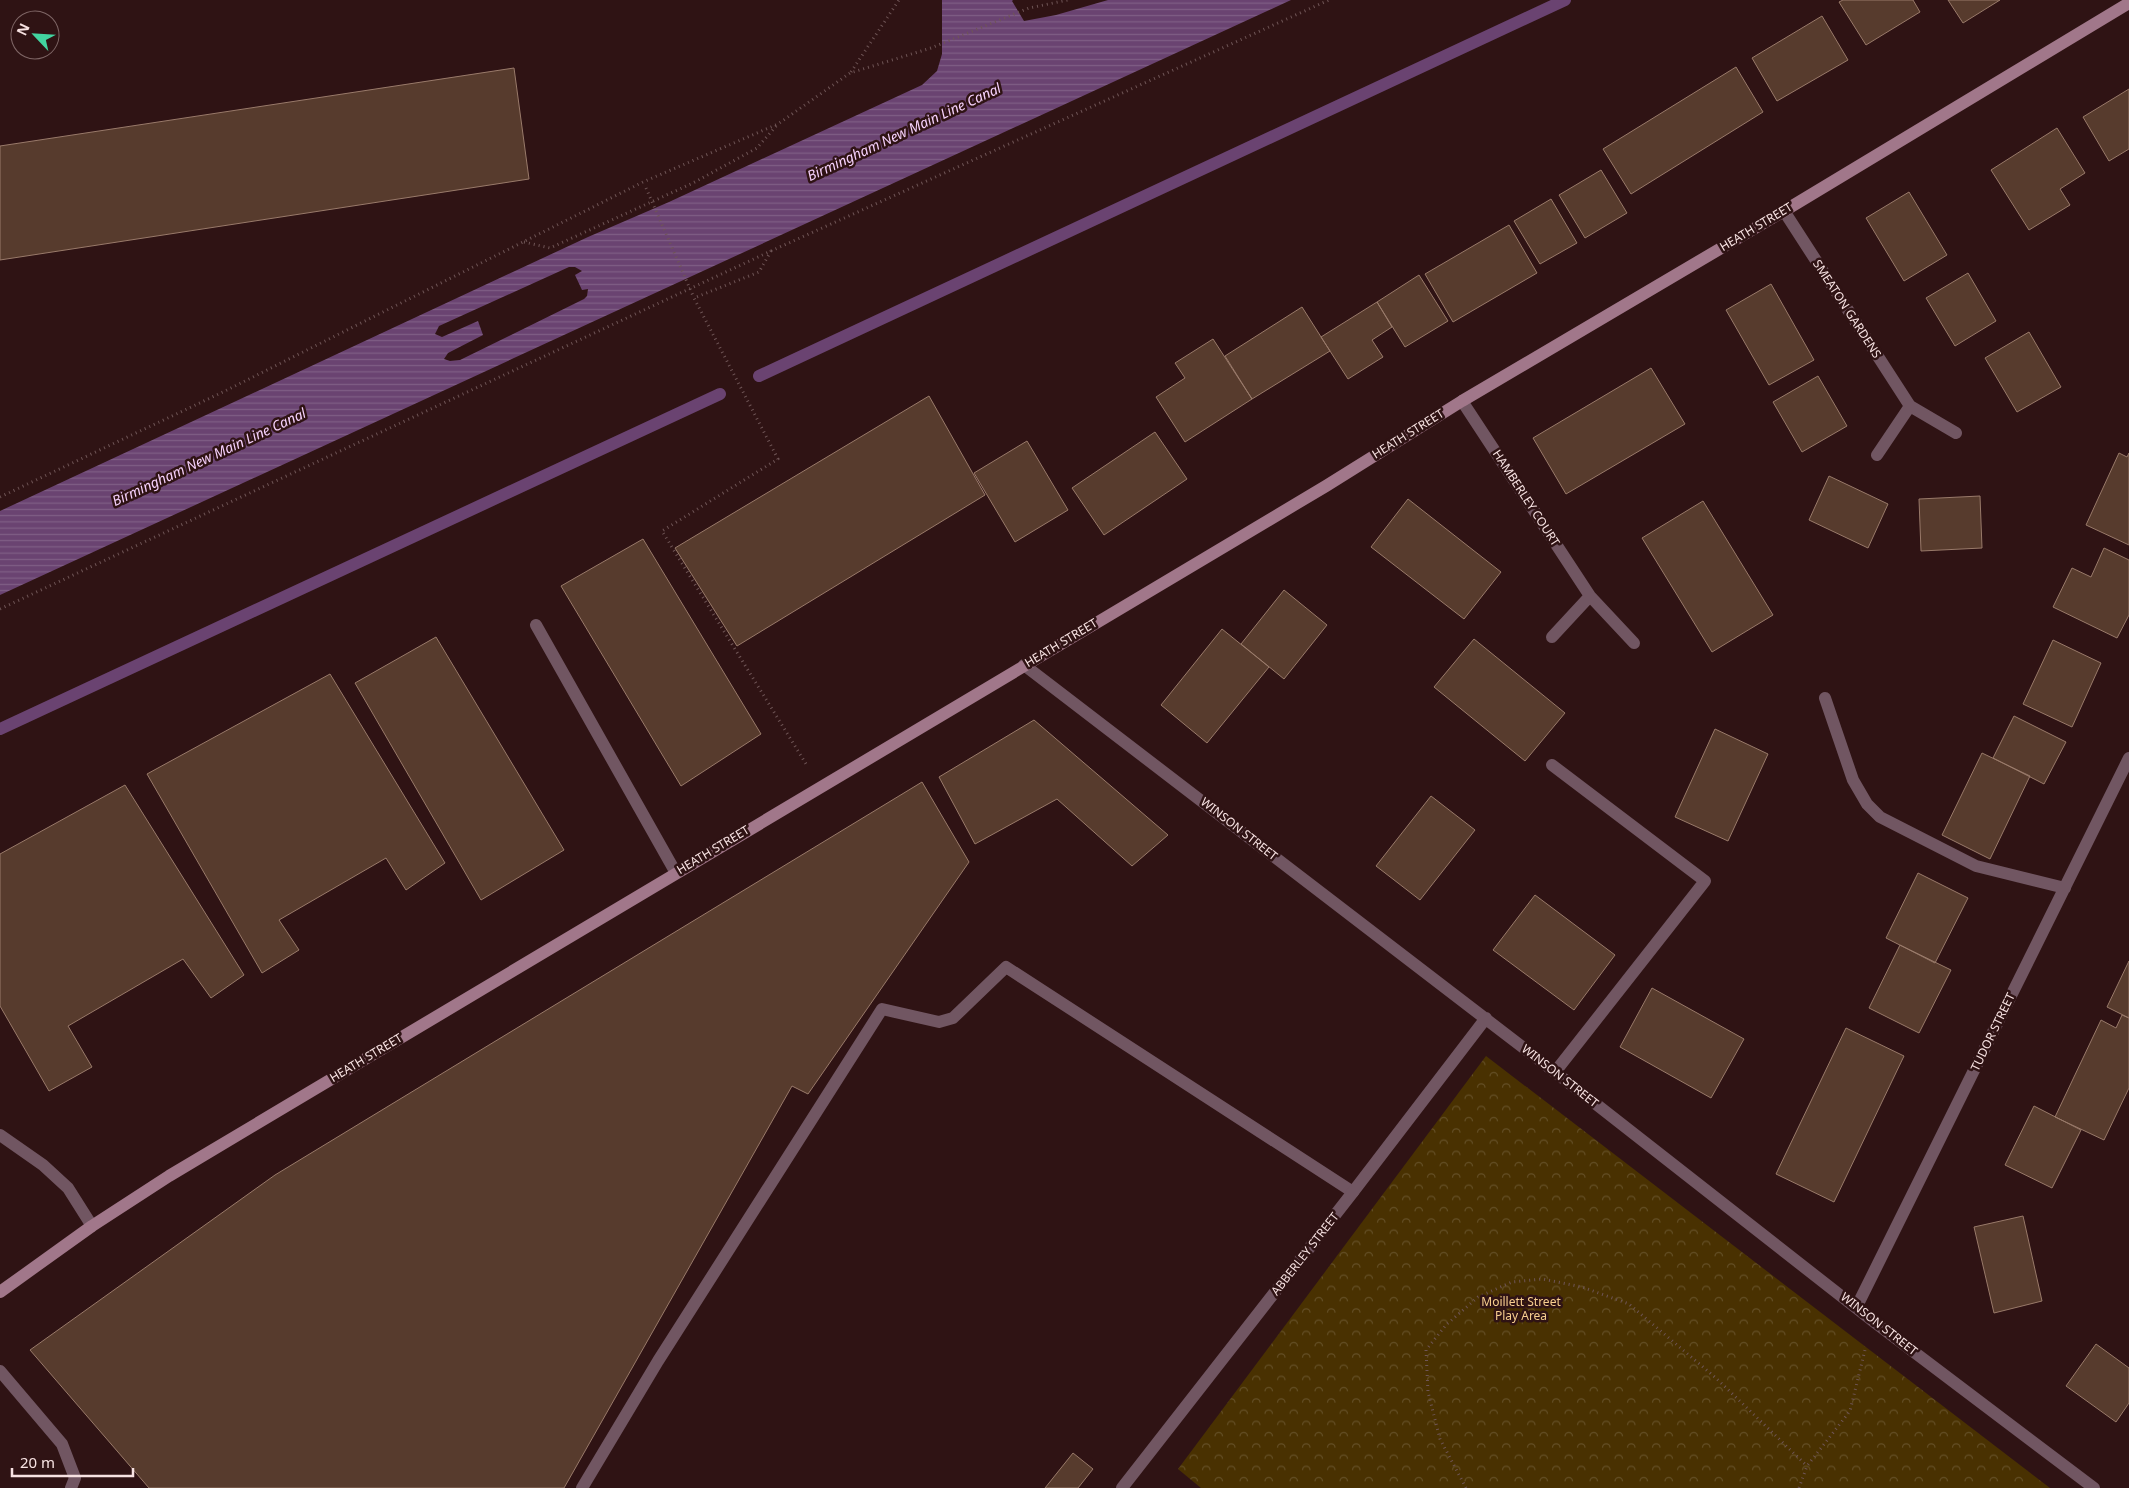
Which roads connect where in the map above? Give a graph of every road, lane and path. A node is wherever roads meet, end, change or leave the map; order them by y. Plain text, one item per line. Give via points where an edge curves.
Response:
1 (899, 0) edge
2 (1068, 0) edge
3 (1329, 0) edge
4 (2129, 3) edge
5 (850, 73) junction
6 (778, 124) junction
7 (643, 182) junction
8 (1784, 211) junction
9 (524, 242) junction
10 (771, 251) junction
11 (694, 298) junction
12 (1462, 401) junction
13 (1910, 406) junction
14 (1956, 433) dead end
15 (1877, 455) dead end
16 (0, 496) edge
17 (1590, 596) junction
18 (0, 609) edge
19 (536, 624) dead end
20 (1552, 637) dead end
21 (1634, 643) dead end
22 (1024, 664) junction
23 (1824, 698) dead end
24 (2129, 758) edge
25 (1552, 765) dead end
26 (820, 786) junction
27 (676, 873) junction
28 (2064, 888) junction
29 (1486, 1018) junction
30 (1555, 1072) junction
31 (0, 1135) edge
32 (1353, 1192) junction
33 (92, 1226) junction
34 (0, 1292) edge
35 (1857, 1306) junction
36 (1873, 1321) junction
37 (0, 1371) edge
38 (1807, 1466) junction
39 (70, 1488) edge
40 (582, 1488) edge
41 (1122, 1488) edge
42 (1466, 1488) edge
43 (1799, 1488) edge
44 (2094, 1488) edge

1 - 5 path
2 - 5 path via 1030,8 931,48
3 - 10 path
4 - 8 main road, HEATH STREET
5 - 6 path
6 - 7 path
6 - 9 path via 756,148 693,183 550,248
7 - 9 path
7 - 11 path, bridge
8 - 12 main road, HEATH STREET
8 - 13 street, SMEATON GARDENS
9 - 16 path via 223,392
10 - 11 path via 759,272
10 - 18 path
11 - 26 path via 778,459 662,531
12 - 17 street, HAMBERLEY COURT
12 - 22 main road, HEATH STREET via 1326,486
13 - 14 street, SMEATON GARDENS
13 - 15 street
17 - 20 street
17 - 21 street, HAMBERLEY COURT
19 - 27 street
22 - 26 main road, HEATH STREET
22 - 29 street, WINSON STREET
23 - 28 street via 1853,780 1867,804 1880,817 1976,866
24 - 28 street, TUDOR STREET
25 - 30 street via 1705,881
26 - 27 main road, HEATH STREET
27 - 33 main road, HEATH STREET via 169,1176
28 - 35 street, TUDOR STREET
29 - 30 street, WINSON STREET
29 - 32 street, ABBERLEY STREET
30 - 35 street, WINSON STREET
31 - 33 street via 43,1165 68,1188
32 - 40 street via 1006,966 953,1018 939,1022 882,1009 658,1361
32 - 41 street, ABBERLEY STREET
33 - 34 main road, HEATH STREET
35 - 36 street, WINSON STREET
36 - 38 path via 1850,1411
36 - 44 street, WINSON STREET
37 - 39 street via 62,1444 75,1478
38 - 42 path via 1717,1379 1629,1304 1582,1287 1543,1279 1512,1282 1478,1297 1446,1325 1426,1350 1428,1392 1440,1438
38 - 43 path

